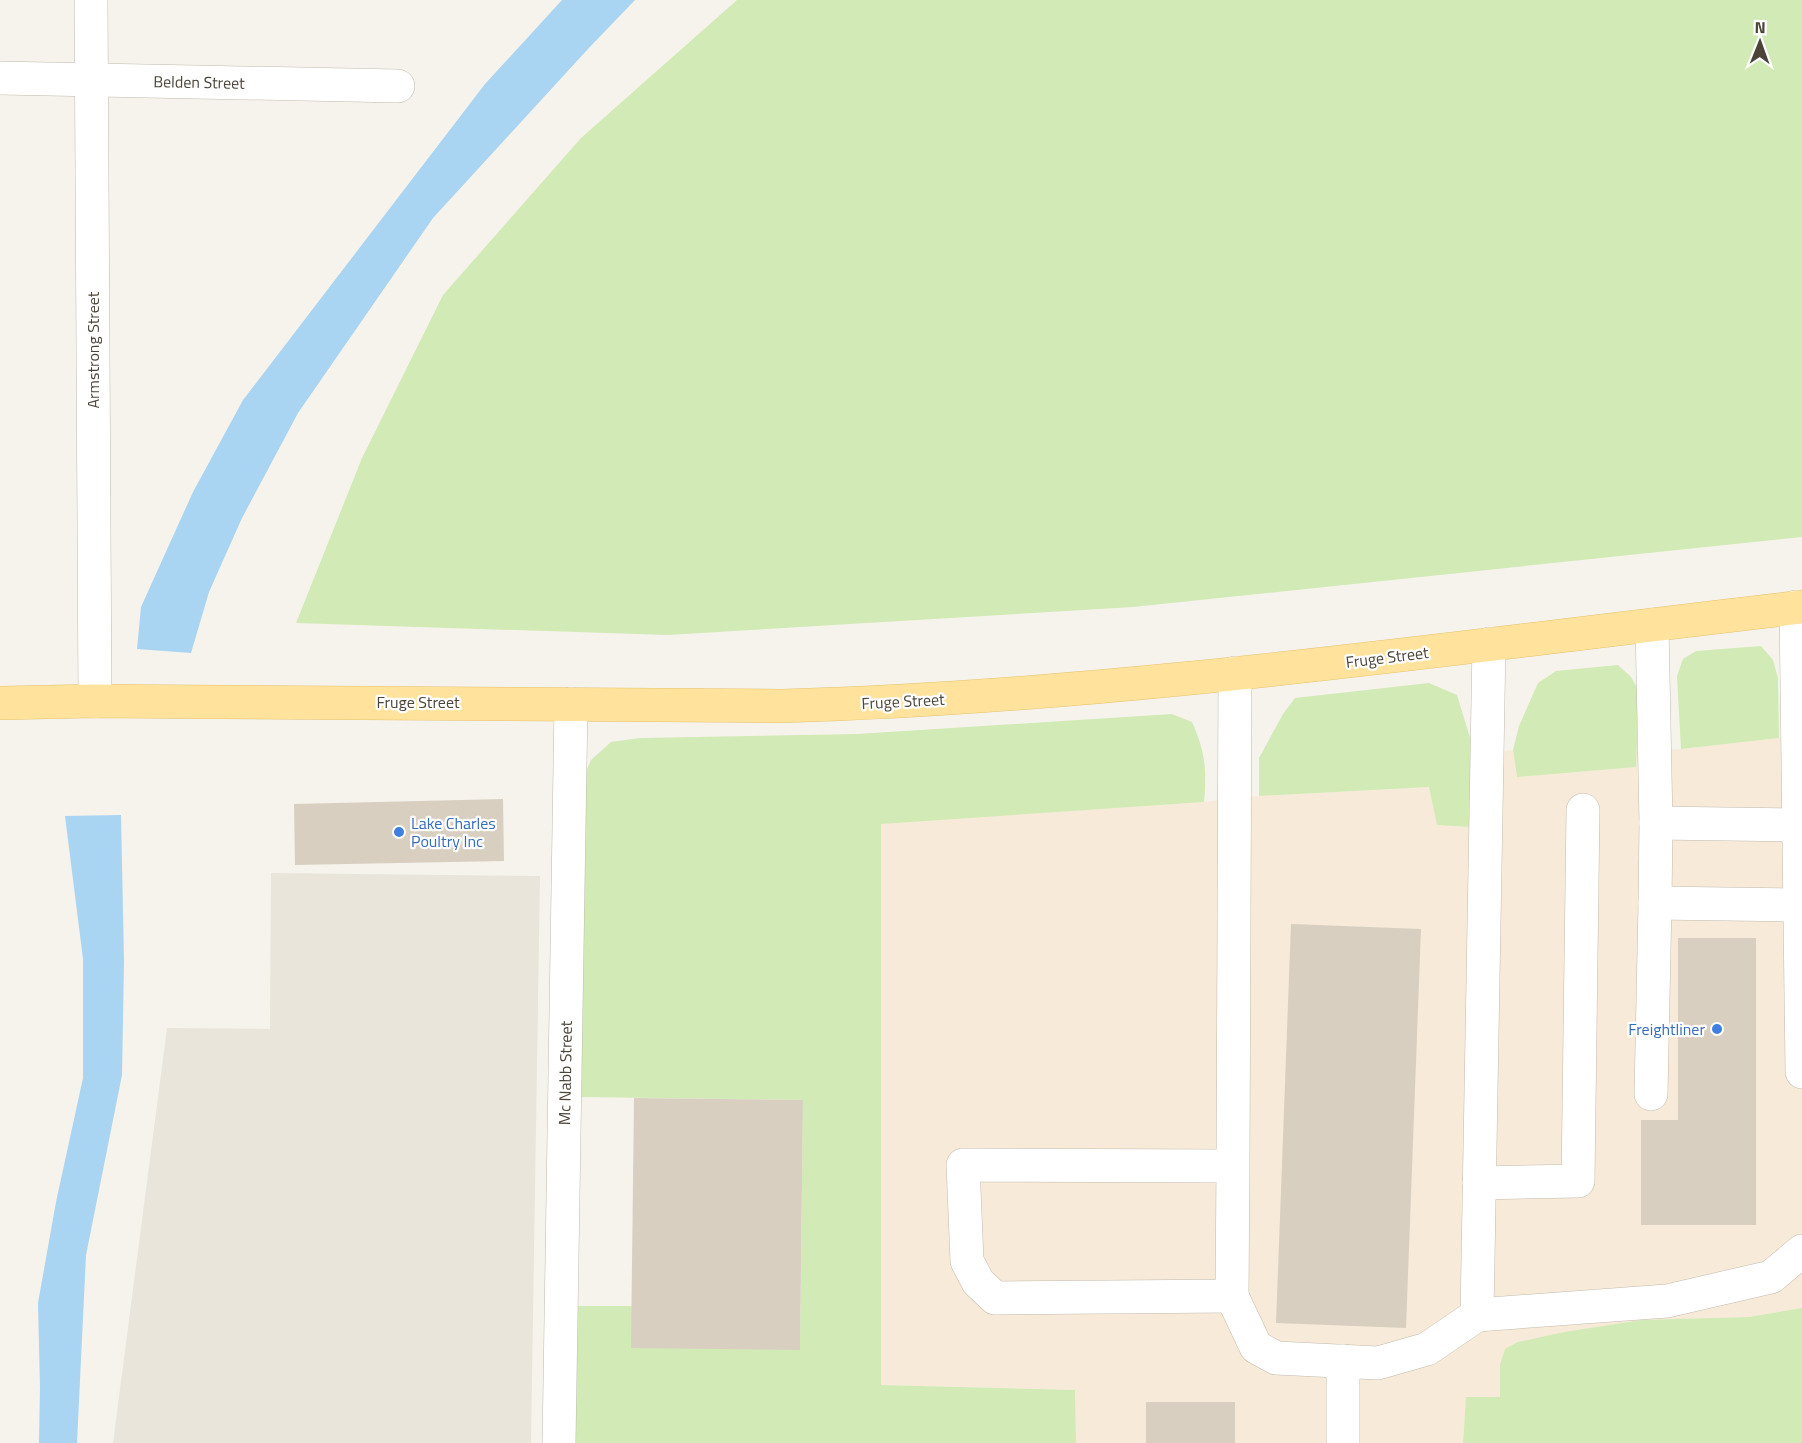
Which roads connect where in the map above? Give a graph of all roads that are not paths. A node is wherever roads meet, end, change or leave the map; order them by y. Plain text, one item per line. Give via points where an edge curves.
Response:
1 (91, 0) edge
2 (0, 78) edge
3 (91, 80) junction
4 (398, 86) dead end
5 (1799, 607) edge
6 (1652, 625) junction
7 (1489, 644) junction
8 (1235, 673) junction
9 (95, 701) junction
10 (0, 703) edge
11 (571, 704) junction
12 (1583, 810) dead end
13 (1656, 823) junction
14 (1798, 825) junction
15 (1655, 903) junction
16 (1800, 905) junction
17 (1802, 1072) edge
18 (1651, 1094) dead end
19 (1233, 1166) junction
20 (1479, 1183) junction
21 (1802, 1251) edge
22 (1232, 1296) junction
23 (1477, 1315) junction
24 (1343, 1361) junction
25 (559, 1443) edge
26 (1343, 1443) edge

1 - 3 street, Armstrong Street
2 - 3 street, Belden Street
3 - 4 street, Belden Street
3 - 9 street, Armstrong Street
5 - 6 main road, Fruge Street
5 - 14 street
6 - 7 main road, Fruge Street
6 - 13 street
7 - 8 main road, Fruge Street
7 - 20 street
8 - 11 main road, Fruge Street via 874,703
8 - 19 street
9 - 10 main road, Fruge Street
9 - 11 main road, Fruge Street
11 - 25 street, Mc Nabb Street
12 - 20 street via 1578,1181
13 - 14 street
13 - 15 street
14 - 16 street
15 - 16 street
15 - 18 street
16 - 17 street
19 - 22 street
19 - 22 street via 963,1165 967,1261 978,1282 995,1298
20 - 23 street
21 - 23 street via 1771,1277 1667,1301
22 - 24 street via 1256,1347 1276,1358
23 - 24 street via 1427,1349 1378,1363
24 - 26 street

